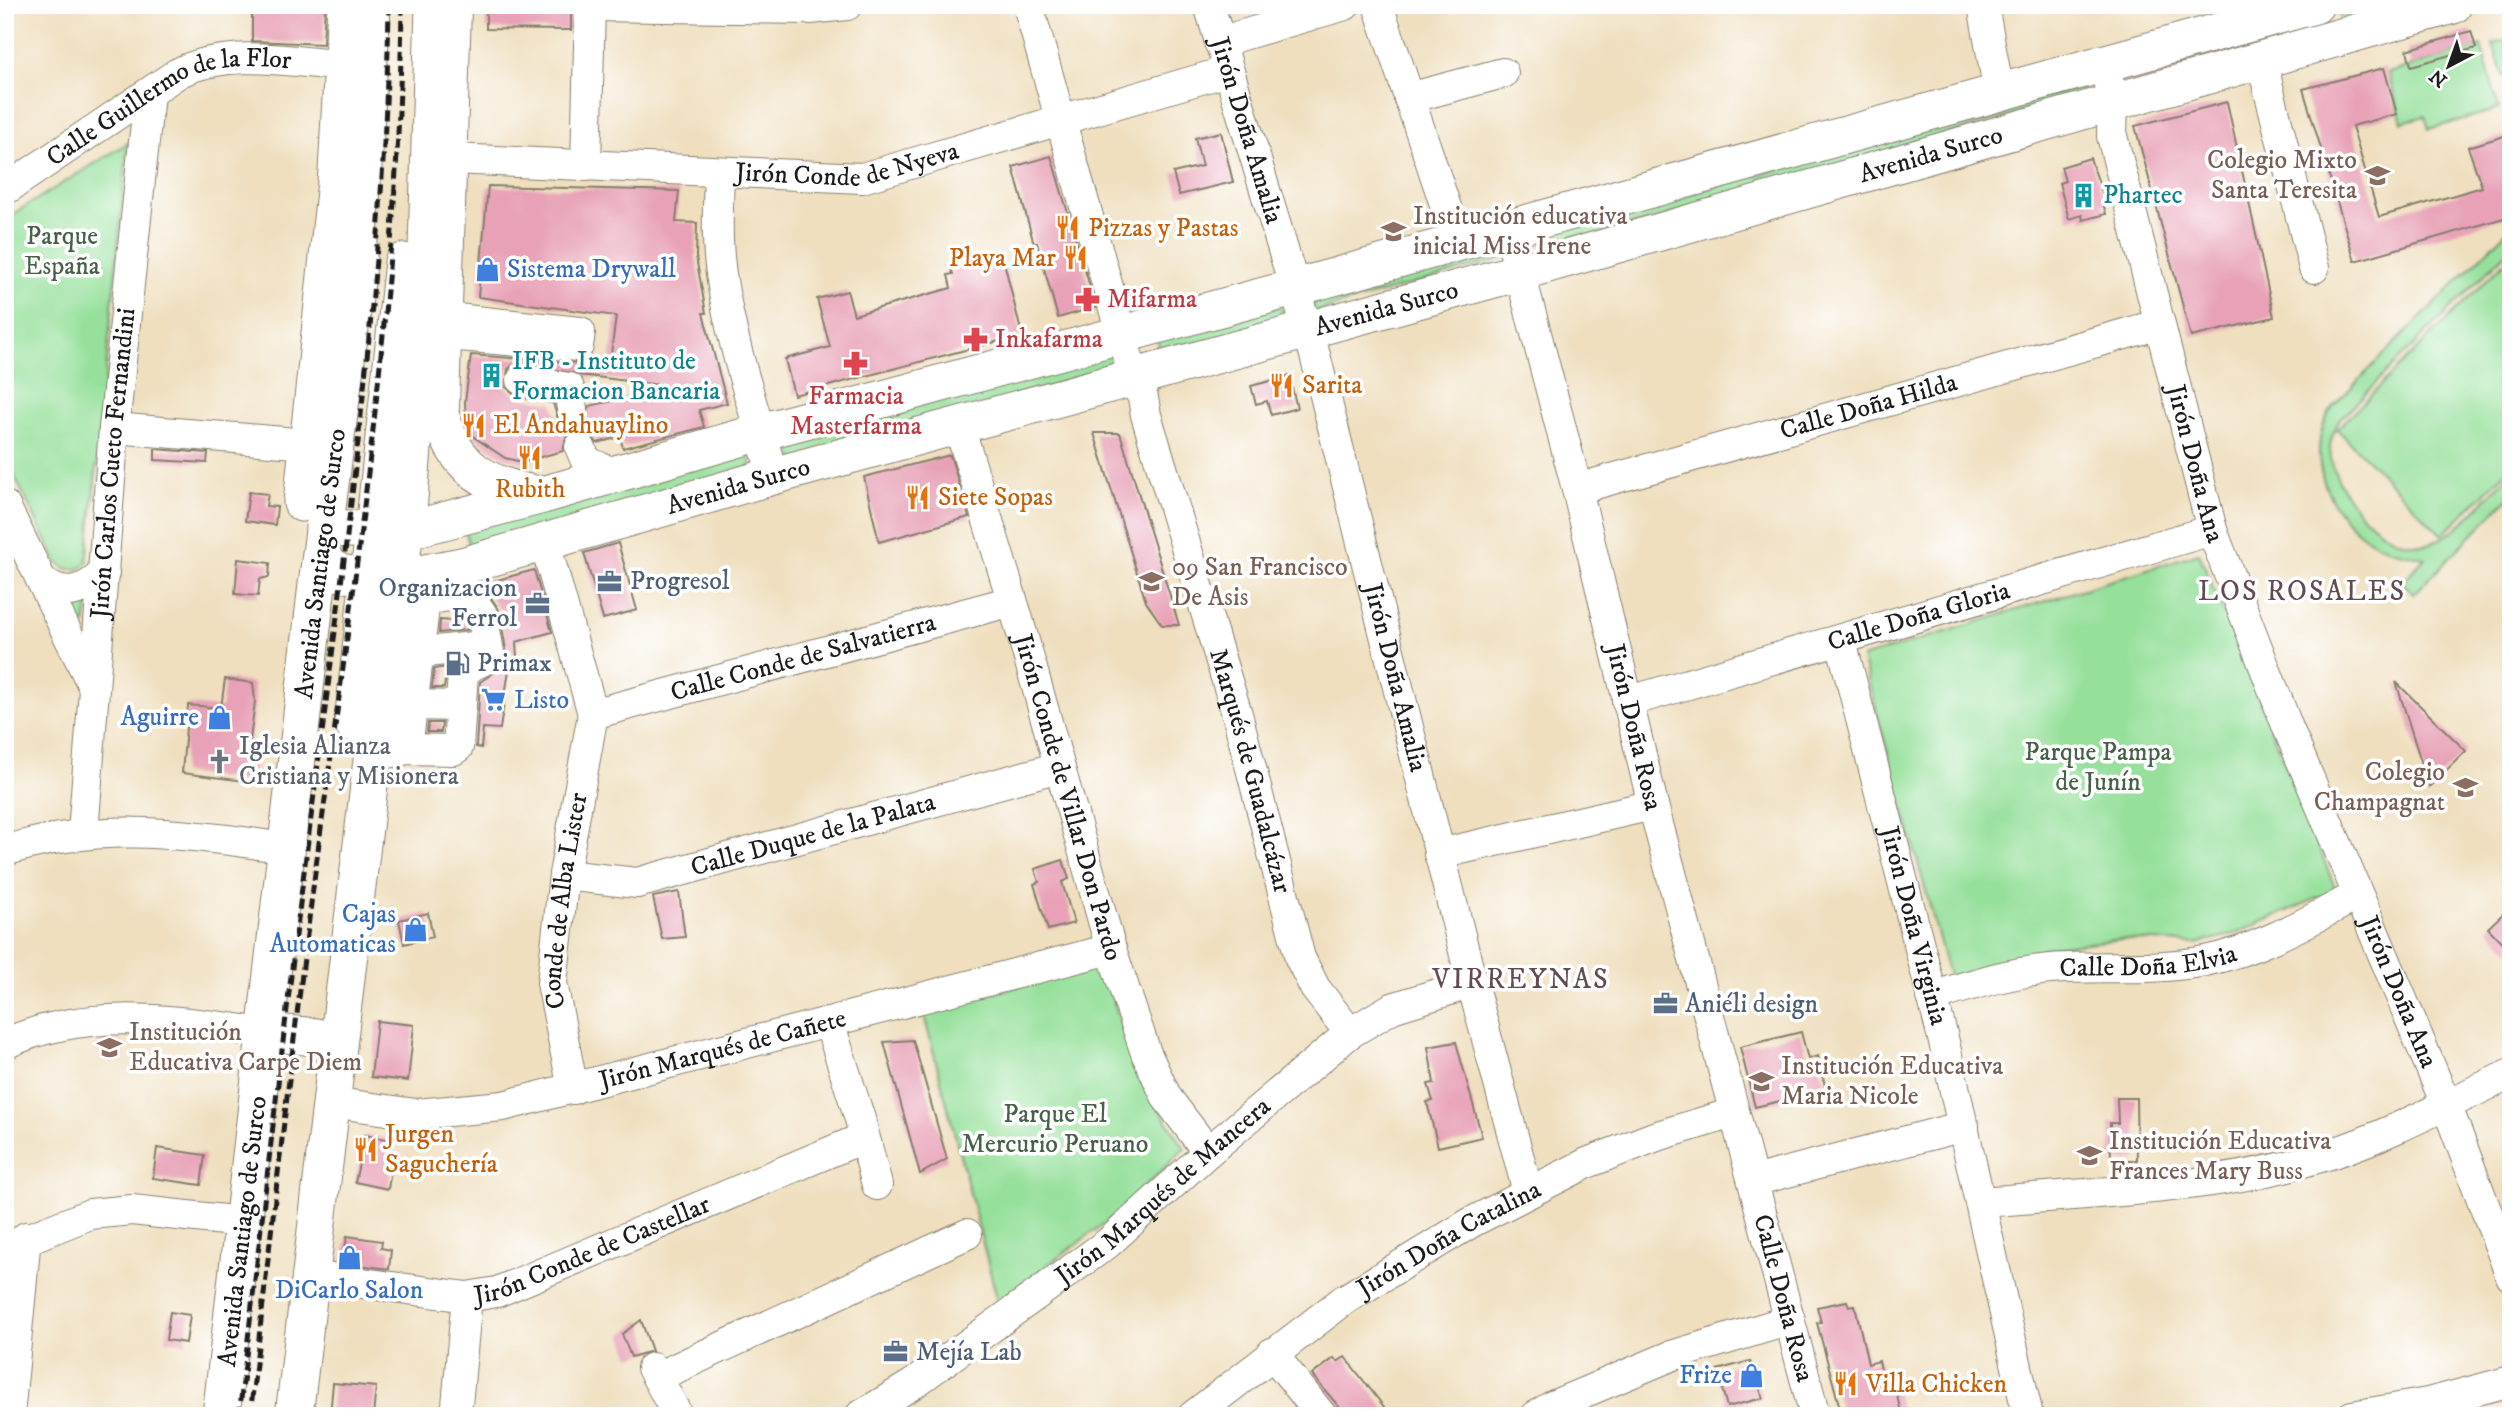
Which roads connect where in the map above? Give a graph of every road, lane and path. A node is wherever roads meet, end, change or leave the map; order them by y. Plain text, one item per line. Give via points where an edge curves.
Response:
1 (345, 5) edge
2 (372, 5) edge
3 (417, 5) edge
4 (434, 5) edge
5 (456, 5) edge
6 (847, 5) edge
7 (1028, 5) edge
8 (1209, 5) edge
9 (1345, 5) edge
10 (1378, 5) edge
11 (1983, 5) edge
12 (2315, 5) edge
13 (2454, 5) edge
14 (590, 6) edge
15 (2328, 22) edge
16 (1219, 42) junction
17 (2261, 60) junction
18 (2104, 64) junction
19 (344, 66) junction
20 (1228, 71) junction
21 (1503, 73) dead end
22 (1999, 93) junction
23 (149, 94) junction
24 (1409, 98) junction
25 (2113, 101) junction
26 (1060, 119) junction
27 (453, 159) junction
28 (586, 166) junction
29 (337, 172) junction
30 (719, 173) junction
31 (5, 190) edge
32 (1508, 227) junction
33 (1458, 243) junction
34 (2314, 268) dead end
35 (1520, 272) junction
36 (358, 274) junction
37 (1294, 288) junction
38 (2160, 324) junction
39 (1307, 331) junction
40 (1121, 332) junction
41 (439, 336) junction
42 (1134, 379) junction
43 (522, 380) dead end
44 (572, 409) dead end
45 (959, 426) junction
46 (114, 428) junction
47 (761, 432) junction
48 (309, 444) junction
49 (580, 447) dead end
50 (615, 474) junction
51 (774, 476) junction
52 (1577, 489) junction
53 (543, 495) junction
54 (5, 506) edge
55 (2212, 530) junction
56 (390, 531) junction
57 (322, 541) junction
58 (545, 543) junction
59 (104, 573) junction
60 (41, 580) junction
61 (464, 580) junction
62 (1012, 601) junction
63 (409, 604) junction
64 (1841, 641) junction
65 (467, 678) junction
66 (95, 691) junction
67 (1627, 702) junction
68 (594, 713) junction
69 (410, 718) junction
70 (299, 734) junction
71 (372, 760) junction
72 (1059, 767) junction
73 (269, 801) junction
74 (1653, 805) junction
75 (83, 833) junction
76 (265, 845) junction
77 (5, 851) edge
78 (1439, 854) junction
79 (564, 875) junction
80 (2356, 896) junction
81 (1111, 949) junction
82 (1472, 983) junction
83 (1932, 997) junction
84 (829, 1022) junction
85 (255, 1031) junction
86 (1350, 1033) junction
87 (316, 1037) junction
88 (5, 1044) edge
89 (2511, 1074) edge
90 (573, 1090) junction
91 (330, 1102) junction
92 (2446, 1104) junction
93 (1733, 1113) junction
94 (1964, 1126) junction
95 (863, 1138) junction
96 (1208, 1152) junction
97 (1753, 1181) junction
98 (877, 1185) dead end
99 (1528, 1192) junction
100 (1982, 1202) junction
101 (224, 1220) junction
102 (967, 1234) dead end
103 (16, 1242) edge
104 (310, 1276) junction
105 (2511, 1276) edge
106 (467, 1297) junction
107 (1790, 1320) junction
108 (1272, 1353) junction
109 (2511, 1381) edge
110 (873, 1413) edge
111 (9, 1416) edge
112 (203, 1416) edge
113 (221, 1416) edge
114 (275, 1416) edge
115 (294, 1416) edge
116 (456, 1416) edge
117 (678, 1416) edge
118 (1193, 1416) edge
119 (1322, 1416) edge
120 (1536, 1416) edge
121 (1815, 1416) edge
122 (2028, 1416) edge
123 (2352, 1416) edge

1 - 19 main road, Avenida Santiago de Surco
2 - 36 main road, Avenida Santiago de Surco
3 - 56 main road, Avenida Santiago de Surco
4 - 41 main road, Avenida Santiago de Surco
5 - 27 street
6 - 14 street via 810,9
7 - 26 street, Marqués de Guadalcázar
8 - 16 street, Jirón Doña Amalia
9 - 16 street
10 - 24 street
11 - 22 street
12 - 18 main road, Avenida Surco
13 - 15 main road, Avenida Surco
14 - 28 street
15 - 17 main road, Avenida Surco
16 - 20 street, Jirón Doña Amalia
17 - 25 main road, Avenida Surco
17 - 34 street
18 - 22 main road, Avenida Surco
18 - 25 street, Jirón Doña Ana
19 - 23 street, Calle Guillermo de la Flor via 215,60 178,74
19 - 29 main road, Avenida Santiago de Surco
20 - 26 street, Jirón Conde de Nyeva
20 - 37 street, Jirón Doña Amalia
21 - 24 street
22 - 32 main road, Avenida Surco
23 - 31 street, Calle Guillermo de la Flor
23 - 46 street, Jirón Carlos Cueto Fernandini
24 - 33 street
25 - 35 main road, Avenida Surco
25 - 38 street, Jirón Doña Ana via 2112,136
26 - 30 street, Jirón Conde de Nyeva via 862,178
26 - 40 street, Marqués de Guadalcázar
27 - 28 street, Jirón Conde de Nyeva
27 - 41 street
28 - 30 street, Jirón Conde de Nyeva
29 - 36 main road
29 - 48 main road, Avenida Santiago de Surco
30 - 47 street via 721,272 734,343
32 - 33 main road, Avenida Surco
32 - 35 street
33 - 37 main road, Avenida Surco
35 - 39 main road, Avenida Surco
35 - 52 street, Jirón Doña Rosa
36 - 57 main road, Avenida Santiago de Surco
37 - 39 street, Jirón Doña Amalia
37 - 40 main road, Avenida Surco
38 - 52 street, Calle Doña Hilda
38 - 55 street, Jirón Doña Ana
39 - 42 main road, Avenida Surco
39 - 78 street, Jirón Doña Amalia
40 - 42 street, Marqués de Guadalcázar
40 - 47 main road, Avenida Surco
41 - 53 main road via 443,426 452,447 492,484
41 - 56 main road, Avenida Santiago de Surco
42 - 45 main road, Avenida Surco
42 - 86 street, Marqués de Guadalcázar via 1237,714 1300,958 1315,988
43 - 44 street via 569,388
45 - 51 main road, Avenida Surco
45 - 62 street, Jirón Conde de Villar Don Pardo
46 - 48 street
46 - 59 street, Jirón Carlos Cueto Fernandini
47 - 50 main road, Avenida Surco
47 - 51 street
48 - 73 main road, Avenida Santiago de Surco
49 - 50 street via 586,461
50 - 53 main road, Avenida Surco
51 - 58 main road, Avenida Surco
52 - 67 street, Jirón Doña Rosa
53 - 56 main road, Avenida Surco
54 - 60 street
55 - 64 street, Calle Doña Gloria
55 - 80 street, Jirón Doña Ana
56 - 57 main road, Avenida Surco
56 - 63 main road, Avenida Santiago de Surco
57 - 63 main road, Avenida Surco via 328,566
57 - 70 main road, Avenida Santiago de Surco
58 - 61 main road, Avenida Surco
58 - 68 street
59 - 60 street via 89,586 70,592
59 - 66 street, Jirón Carlos Cueto Fernandini
60 - 66 street
61 - 63 main road, Avenida Surco
61 - 65 street
62 - 68 street, Calle Conde de Salvatierra
62 - 72 street, Jirón Conde de Villar Don Pardo
63 - 65 street
63 - 69 street
63 - 71 main road, Avenida Santiago de Surco
63 - 87 main road, Avenida Santiago de Surco
64 - 67 street, Calle Doña Gloria
64 - 83 street, Jirón Doña Virginia
65 - 69 street
65 - 69 street via 454,750
66 - 75 street, Jirón Carlos Cueto Fernandini
67 - 74 street, Jirón Doña Rosa
68 - 79 street, Conde de Alba Lister
69 - 71 street
70 - 73 main road
70 - 85 main road, Avenida Santiago de Surco
71 - 91 main road, Avenida Santiago de Surco
72 - 79 street, Calle Duque de la Palata via 637,883
72 - 81 street, Jirón Conde de Villar Don Pardo
73 - 76 main road, Avenida Santiago de Surco
74 - 78 street
74 - 93 street, Jirón Doña Rosa
75 - 76 street via 144,830
75 - 77 street
76 - 85 main road, Avenida Santiago de Surco
78 - 82 street, Jirón Doña Amalia
79 - 90 street, Conde de Alba Lister via 552,983
80 - 83 street, Calle Doña Elvia via 2216,958 2173,967 2015,973
80 - 92 street, Jirón Doña Ana
81 - 84 street, Jirón Marqués de Cañete
81 - 96 street, Jirón Conde de Villar Don Pardo via 1159,1086
82 - 86 street, Jirón Marqués de Mancera via 1392,1008
82 - 99 street, Jirón Doña Amalia
83 - 94 street, Jirón Doña Virginia
84 - 90 street, Jirón Marqués de Cañete
84 - 95 street
85 - 87 main road
85 - 88 street via 115,1018 64,1024
85 - 101 main road, Avenida Santiago de Surco
85 - 113 main road, Avenida Santiago de Surco
86 - 96 street, Jirón Marqués de Mancera
87 - 114 main road, Avenida Santiago de Surco
89 - 92 street
90 - 91 street, Jirón Marqués de Cañete via 446,1113 416,1114
91 - 104 main road, Avenida Santiago de Surco
92 - 100 street via 2331,1154 2259,1173
92 - 105 street, Jirón Doña Ana
93 - 97 street, Jirón Doña Rosa
93 - 99 street, Jirón Doña Catalina via 1619,1151
94 - 97 street
94 - 100 street, Jirón Doña Virginia
95 - 98 street
95 - 106 street, Jirón Conde de Castellar via 505,1289
96 - 110 street, Jirón Marqués de Mancera via 1108,1243
97 - 107 street, Calle Doña Rosa
99 - 108 street, Jirón Doña Catalina via 1376,1278
100 - 122 street, Jirón Doña Virginia
101 - 103 street via 121,1211 90,1214
101 - 112 main road, Avenida Santiago de Surco
102 - 117 street via 654,1373
103 - 111 street
104 - 106 street, Jirón Conde de Castellar
104 - 115 main road, Avenida Santiago de Surco
106 - 116 street
107 - 120 street via 1671,1356 1552,1405
107 - 121 street, Calle Doña Rosa
108 - 118 street, Jirón Doña Catalina
108 - 119 street
109 - 123 street via 2428,1403

